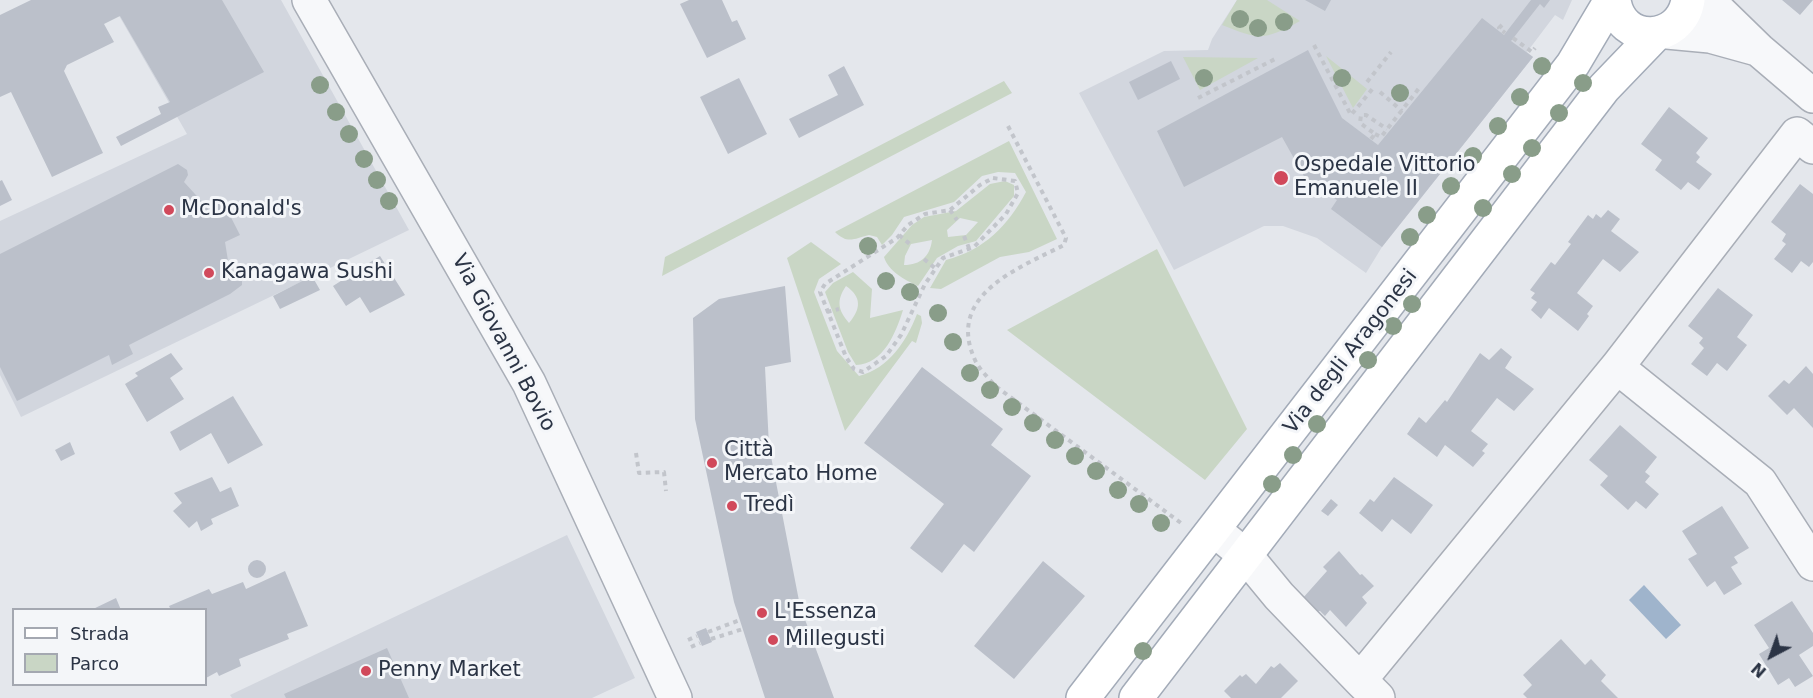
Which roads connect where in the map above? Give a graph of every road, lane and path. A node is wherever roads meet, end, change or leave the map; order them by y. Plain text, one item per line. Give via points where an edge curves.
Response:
1 (309, 0) edge
2 (1612, 0) edge
3 (1688, 1) edge
4 (1502, 25) dead end
5 (1505, 33) dead end
6 (1661, 33) junction
7 (1513, 38) dead end
8 (1314, 45) dead end
9 (1535, 48) dead end
10 (1759, 50) junction
11 (1391, 52) dead end
12 (1277, 58) dead end
13 (1367, 82) dead end
14 (1374, 87) dead end
15 (1420, 87) dead end
16 (1380, 92) dead end
17 (1813, 96) edge
18 (1198, 98) dead end
19 (1402, 111) junction
20 (1008, 126) dead end
21 (1387, 129) junction
22 (1375, 134) junction
23 (1371, 139) dead end
24 (1813, 147) edge
25 (951, 210) junction
26 (957, 220) dead end
27 (899, 235) junction
28 (964, 236) dead end
29 (911, 245) dead end
30 (969, 248) junction
31 (924, 259) dead end
32 (936, 268) junction
33 (839, 309) dead end
34 (827, 312) junction
35 (1617, 367) junction
36 (636, 453) dead end
37 (666, 491) dead end
38 (1181, 524) dead end
39 (1214, 530) junction
40 (1246, 556) junction
41 (1813, 564) edge
42 (740, 620) dead end
43 (743, 628) dead end
44 (708, 632) dead end
45 (697, 636) dead end
46 (711, 639) dead end
47 (688, 640) dead end
48 (700, 643) dead end
49 (691, 647) dead end
50 (1369, 689) edge
51 (675, 698) edge
52 (1083, 698) edge
53 (1136, 698) edge

1 - 51 street, Via Giovanni Bovio via 529,383
2 - 6 main road via 1630,29 1642,34
2 - 39 main road, Via degli Aragonesi via 1573,64
3 - 6 main road, Via degli Aragonesi via 1677,24
3 - 10 street via 1721,13
4 - 5 path via 1499,28
6 - 10 street via 1710,36
6 - 40 main road, Via degli Aragonesi via 1604,88
7 - 9 path via 1532,52
8 - 14 path via 1351,116
10 - 17 street
11 - 13 path
12 - 18 path
15 - 19 path
16 - 19 path
19 - 21 path
20 - 38 path via 1066,237 1064,245 1021,266 980,296 970,313 969,342 975,361 994,385
21 - 22 path via 1381,137
21 - 22 path via 1361,115 1360,123
22 - 23 path
24 - 35 street via 1797,134
25 - 26 path
25 - 27 path via 925,214
25 - 30 path via 993,178 1015,181 1018,193 1013,204 990,233
27 - 29 path
27 - 34 path via 825,284 820,292
28 - 30 path
30 - 32 path via 943,258
31 - 32 path
32 - 34 path via 901,335 886,356 863,372 854,369 846,357
33 - 34 path
35 - 41 street via 1760,482
35 - 50 street
36 - 37 path via 639,473 664,472
39 - 40 street
39 - 52 main road, Via degli Aragonesi
40 - 50 street
40 - 53 main road, Via degli Aragonesi
42 - 44 path
43 - 46 path
45 - 47 path
48 - 49 path

